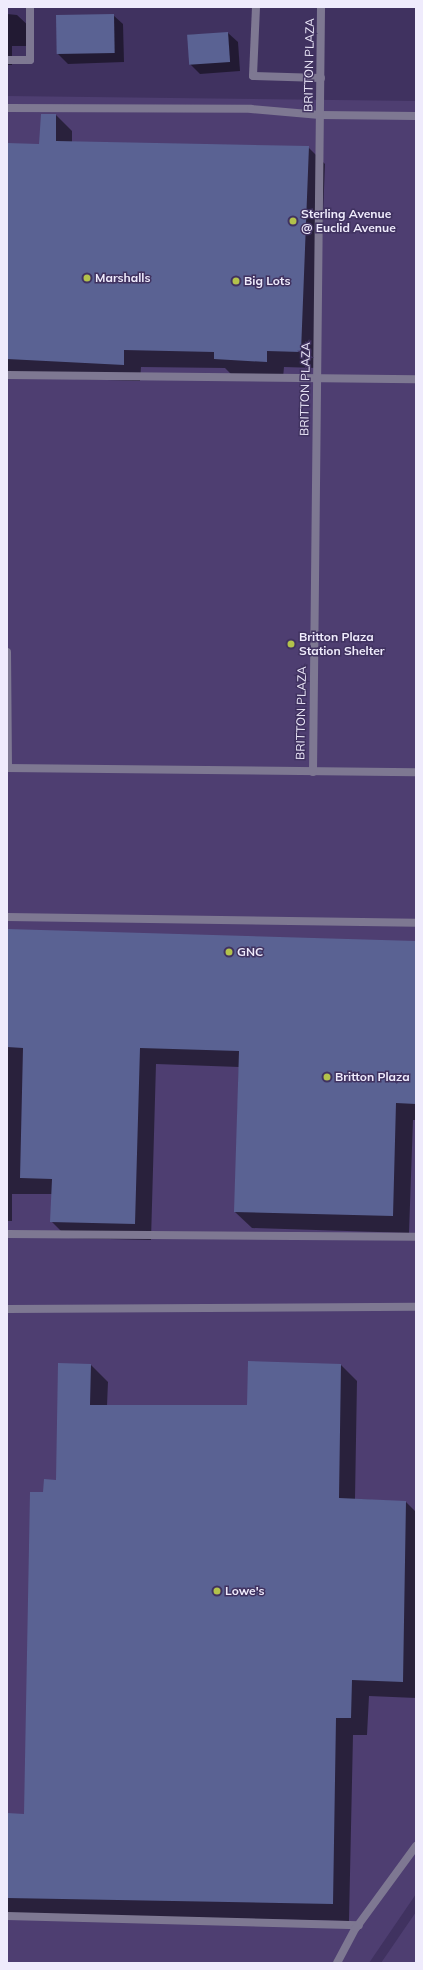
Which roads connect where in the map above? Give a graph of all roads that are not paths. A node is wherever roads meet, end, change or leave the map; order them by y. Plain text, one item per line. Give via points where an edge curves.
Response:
1 (30, 7) edge
2 (256, 7) edge
3 (322, 7) edge
4 (7, 60) edge
5 (320, 78) junction
6 (7, 108) edge
7 (320, 115) junction
8 (416, 116) edge
9 (7, 375) edge
10 (317, 378) junction
11 (416, 379) edge
12 (7, 652) edge
13 (7, 768) edge
14 (313, 772) junction
15 (416, 772) edge
16 (7, 916) edge
17 (416, 923) edge
18 (7, 1234) edge
19 (416, 1237) edge
20 (416, 1307) edge
21 (7, 1309) edge
22 (416, 1846) edge
23 (7, 1916) edge
24 (359, 1925) junction
25 (337, 1963) edge

1 - 4 lane via 30,60
2 - 5 lane via 253,76
3 - 5 lane, BRITTON PLAZA
5 - 7 lane, BRITTON PLAZA
6 - 7 lane via 251,109
7 - 8 lane
7 - 10 lane, BRITTON PLAZA
9 - 10 lane
10 - 11 lane
10 - 14 lane, BRITTON PLAZA
12 - 13 lane
13 - 14 lane
14 - 15 lane
16 - 17 lane
18 - 19 lane
20 - 21 lane
22 - 24 lane
23 - 24 lane
24 - 25 lane

